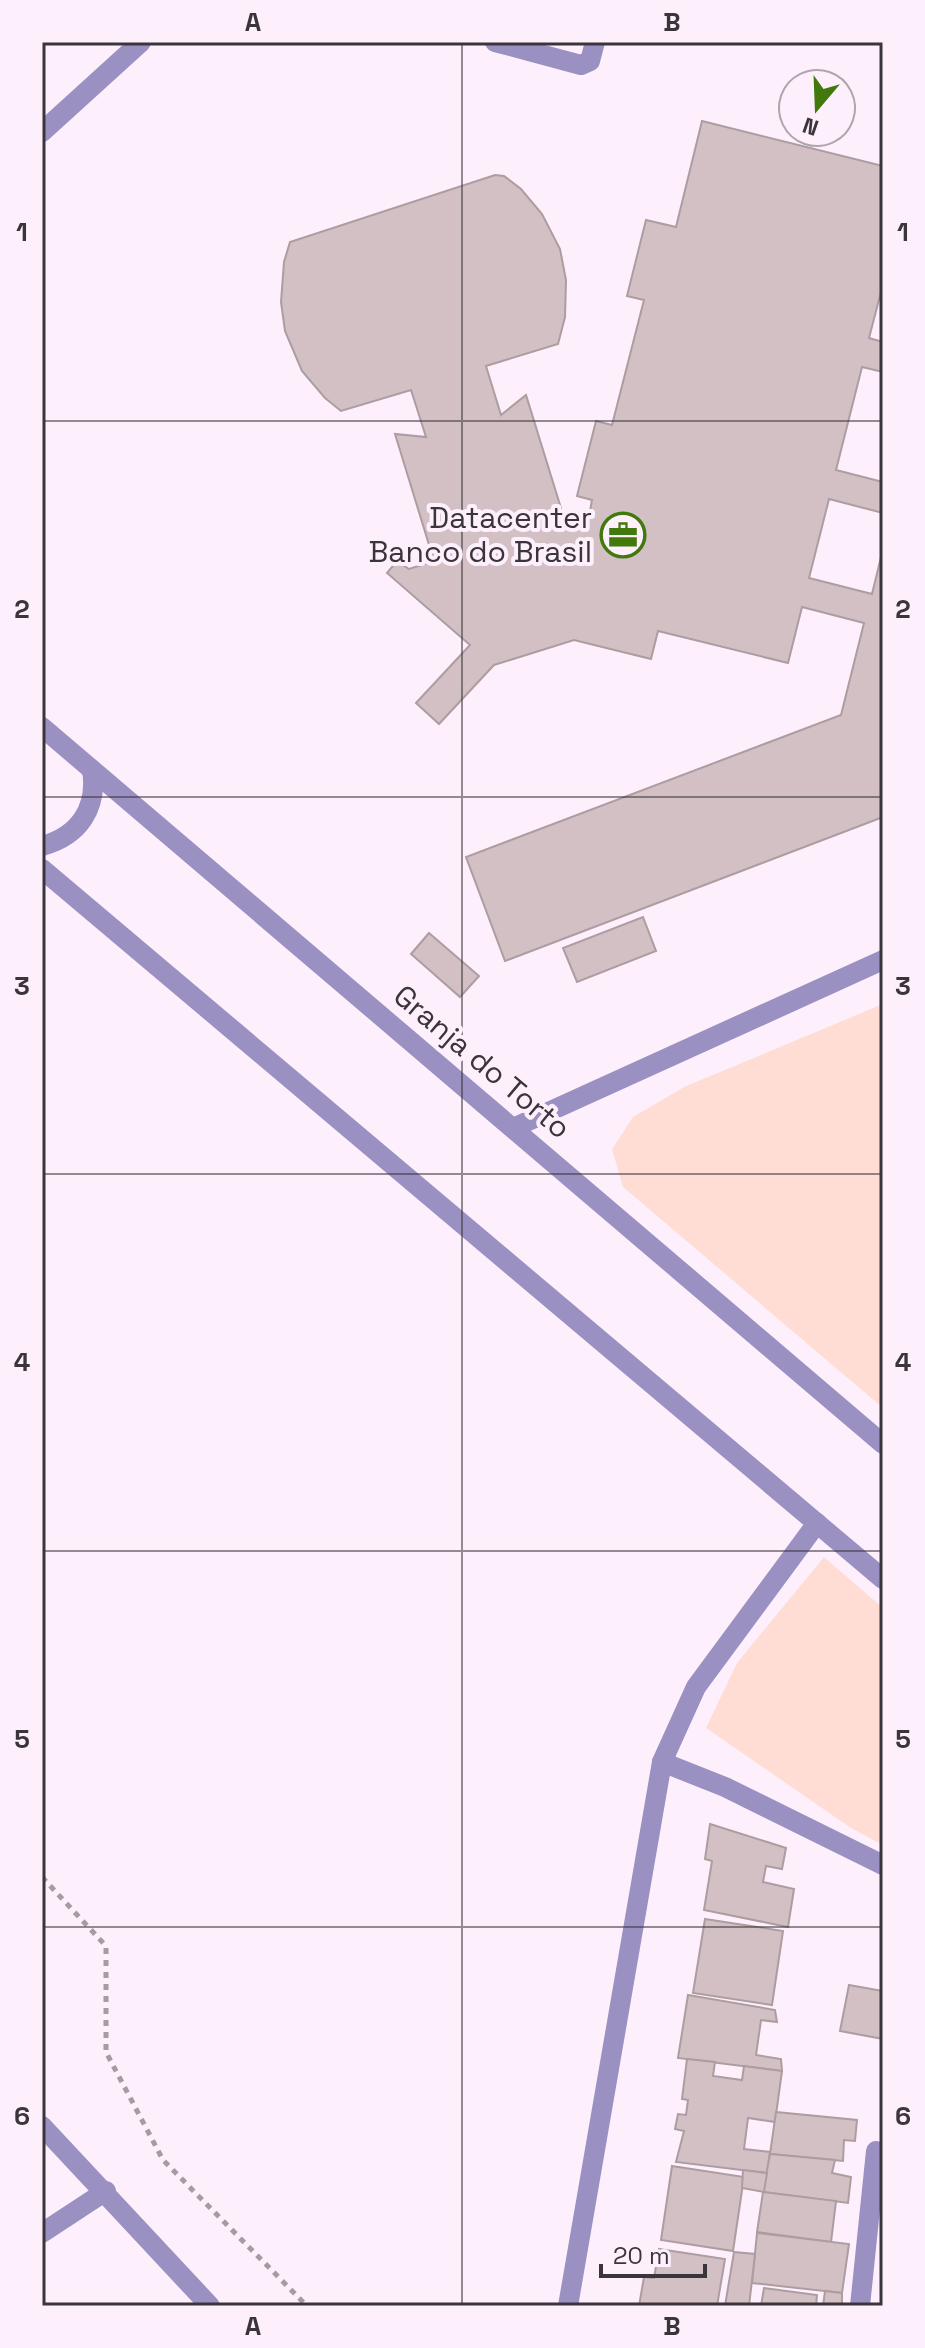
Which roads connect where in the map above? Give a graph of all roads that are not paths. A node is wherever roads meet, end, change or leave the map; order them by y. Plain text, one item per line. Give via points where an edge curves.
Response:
1 (141, 42) edge
2 (495, 42) edge
3 (595, 42) edge
4 (42, 132) edge
5 (42, 727) edge
6 (92, 770) junction
7 (42, 846) edge
8 (42, 869) edge
9 (883, 960) edge
10 (513, 1128) junction
11 (883, 1444) edge
12 (817, 1523) junction
13 (883, 1579) edge
14 (662, 1762) junction
15 (883, 1865) edge
16 (42, 2126) edge
17 (876, 2151) dead end
18 (106, 2191) junction
19 (42, 2233) edge
20 (210, 2306) edge
21 (568, 2306) edge
22 (860, 2306) edge

1 - 4 street
2 - 3 street via 581,65 590,61
5 - 6 street, Granja do Torto
6 - 7 street via 93,799 87,813 68,835
6 - 10 street, Granja do Torto
8 - 12 street
9 - 10 street
10 - 11 street, Granja do Torto
12 - 13 street
12 - 14 street via 696,1687
14 - 15 street
14 - 21 street
16 - 18 street
17 - 22 street
18 - 19 street
18 - 20 street

